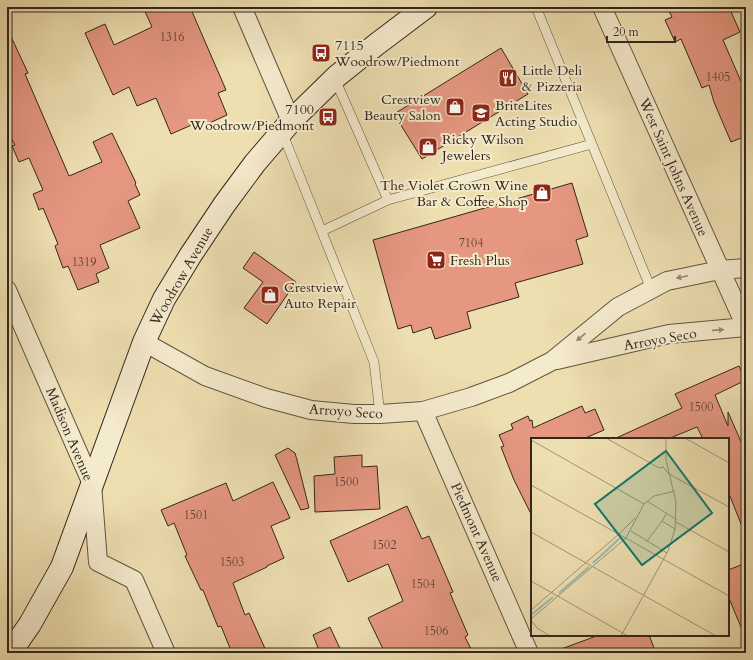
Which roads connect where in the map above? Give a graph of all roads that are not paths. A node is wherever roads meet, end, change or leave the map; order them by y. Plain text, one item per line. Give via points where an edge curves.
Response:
1 (242, 7) edge
2 (426, 7) edge
3 (536, 7) edge
4 (602, 7) edge
5 (335, 79) junction
6 (286, 126) junction
7 (592, 144) junction
8 (388, 200) junction
9 (322, 231) junction
10 (746, 268) edge
11 (720, 270) junction
12 (651, 289) junction
13 (7, 290) edge
14 (746, 327) edge
15 (144, 342) junction
16 (552, 361) junction
17 (424, 411) junction
18 (380, 414) junction
19 (92, 484) junction
20 (10, 653) edge
21 (166, 653) edge
22 (530, 653) edge

1 - 6 street
2 - 5 street, Woodrow Avenue
3 - 7 lane
4 - 11 street, West Saint Johns Avenue
5 - 6 street, Woodrow Avenue
5 - 8 lane
6 - 9 lane
6 - 15 street, Woodrow Avenue via 255,163 190,256 164,299
7 - 8 lane
7 - 12 lane
8 - 9 lane
9 - 18 lane via 374,362
10 - 11 street, Arroyo Seco
11 -> 12 street, Arroyo Seco via 667,281
11 - 14 street, West Saint Johns Avenue
12 -> 16 street, Arroyo Seco via 618,307
13 - 19 street, Madison Avenue
16 -> 14 street, Arroyo Seco via 669,334
15 - 18 street, Arroyo Seco via 205,376 266,398 312,410
15 - 19 street, Woodrow Avenue
16 - 17 street, Arroyo Seco via 471,398
17 - 18 street, Arroyo Seco
17 - 22 street, Piedmont Avenue
19 - 20 street, Woodrow Avenue via 62,567
19 - 21 street, Madison Avenue via 98,562 134,580

